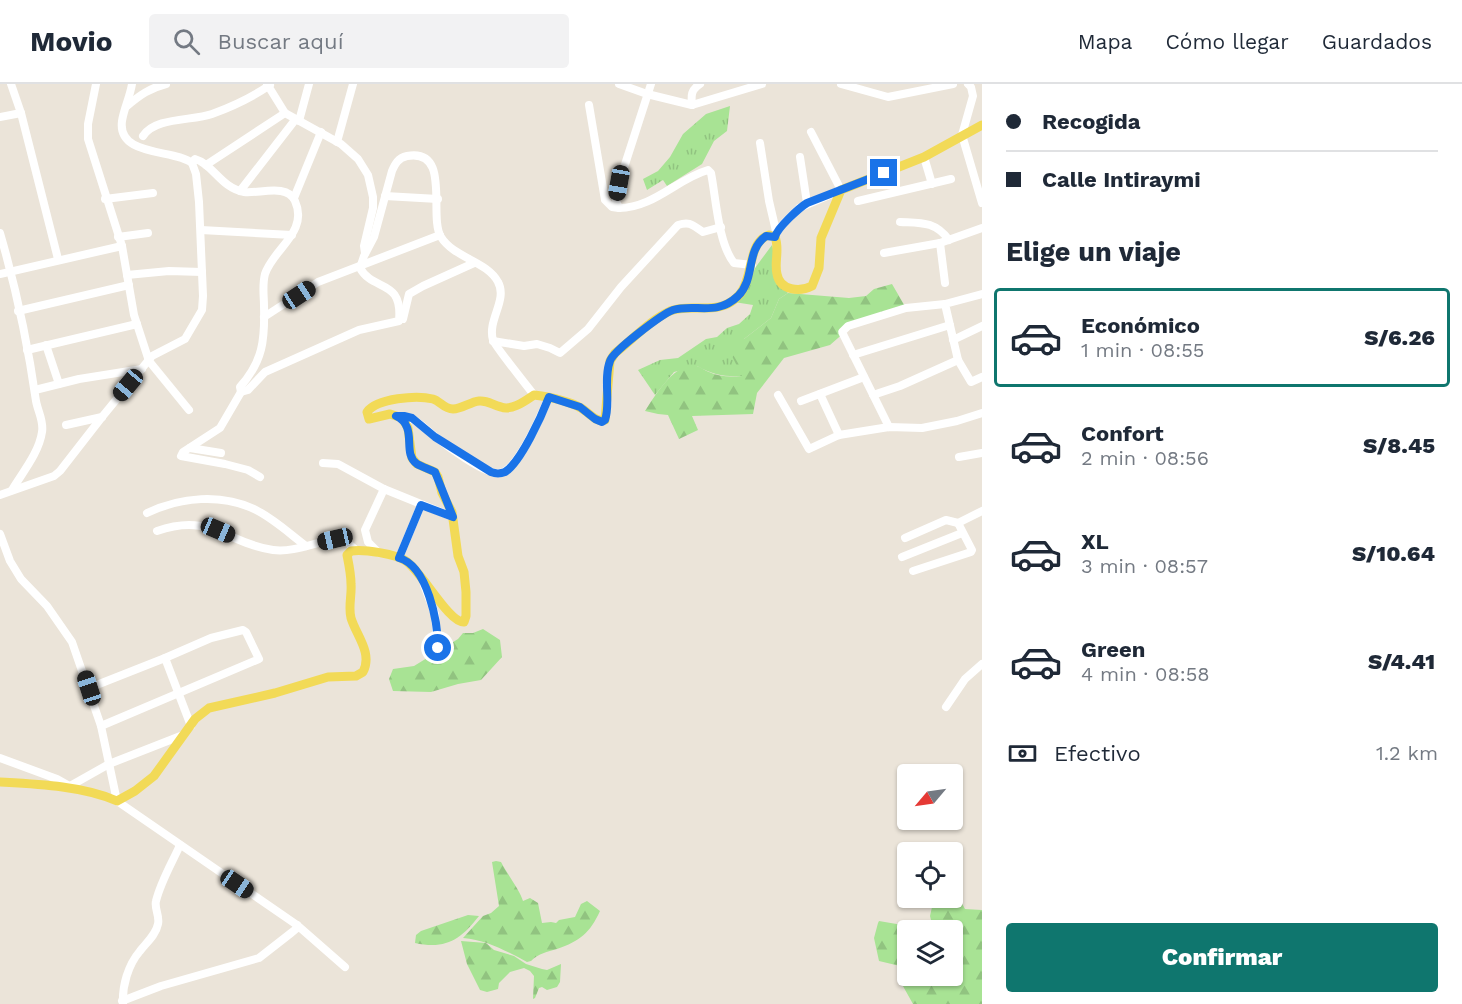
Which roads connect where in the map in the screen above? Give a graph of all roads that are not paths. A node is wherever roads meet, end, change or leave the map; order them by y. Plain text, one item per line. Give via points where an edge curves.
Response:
1 (11, 84) edge
2 (96, 84) edge
3 (132, 84) edge
4 (166, 84) edge
5 (309, 84) edge
6 (353, 84) edge
7 (619, 84) edge
8 (651, 84) edge
9 (699, 84) edge
10 (762, 84) edge
11 (842, 84) edge
12 (953, 84) edge
13 (968, 84) edge
14 (269, 85) edge
15 (647, 94) junction
16 (589, 105) dead end
17 (692, 105) junction
18 (127, 106) junction
19 (21, 113) junction
20 (285, 113) junction
21 (0, 117) edge
22 (297, 121) junction
23 (982, 125) edge
24 (321, 132) junction
25 (811, 132) dead end
26 (962, 135) junction
27 (143, 136) dead end
28 (337, 142) junction
29 (760, 143) dead end
30 (800, 157) dead end
31 (924, 158) junction
32 (192, 163) junction
33 (206, 165) junction
34 (951, 179) dead end
35 (932, 184) junction
36 (843, 189) junction
37 (240, 191) junction
38 (153, 193) dead end
39 (385, 196) junction
40 (294, 198) junction
41 (105, 199) junction
42 (438, 199) junction
43 (858, 201) dead end
44 (807, 203) junction
45 (982, 203) edge
46 (619, 208) junction
47 (900, 222) dead end
48 (721, 227) junction
49 (982, 228) edge
50 (201, 230) junction
51 (0, 233) edge
52 (148, 233) dead end
53 (776, 234) junction
54 (292, 235) junction
55 (440, 235) junction
56 (118, 237) junction
57 (949, 240) junction
58 (940, 243) junction
59 (122, 246) junction
60 (365, 253) junction
61 (884, 253) dead end
62 (58, 259) junction
63 (474, 263) junction
64 (361, 264) junction
65 (752, 265) junction
66 (11, 272) junction
67 (202, 272) junction
68 (0, 274) edge
69 (128, 275) junction
70 (945, 282) dead end
71 (129, 285) junction
72 (982, 294) edge
73 (945, 304) junction
74 (18, 310) junction
75 (264, 316) junction
76 (399, 321) junction
77 (137, 324) junction
78 (950, 325) junction
79 (982, 326) edge
80 (953, 340) junction
81 (493, 341) junction
82 (46, 345) junction
83 (27, 350) junction
84 (853, 355) junction
85 (958, 360) junction
86 (149, 361) junction
87 (142, 369) junction
88 (864, 377) junction
89 (982, 377) edge
90 (59, 384) junction
91 (35, 390) junction
92 (241, 392) junction
93 (820, 394) junction
94 (534, 395) junction
95 (778, 395) dead end
96 (873, 396) junction
97 (549, 397) junction
98 (801, 401) dead end
99 (189, 410) dead end
100 (982, 413) edge
101 (396, 416) junction
102 (102, 417) junction
103 (66, 425) dead end
104 (889, 427) junction
105 (839, 435) junction
106 (190, 448) junction
107 (221, 453) dead end
108 (982, 453) edge
109 (959, 457) dead end
110 (323, 463) dead end
111 (260, 477) dead end
112 (384, 489) junction
113 (12, 490) junction
114 (0, 495) edge
115 (421, 505) junction
116 (982, 511) edge
117 (147, 513) dead end
118 (453, 517) junction
119 (958, 523) junction
120 (157, 531) dead end
121 (962, 533) junction
122 (0, 534) edge
123 (905, 538) dead end
124 (306, 546) junction
125 (356, 550) junction
126 (380, 553) junction
127 (902, 557) dead end
128 (399, 558) junction
129 (414, 569) junction
130 (913, 571) dead end
131 (438, 648) dead end
132 (165, 658) junction
133 (982, 664) edge
134 (89, 688) junction
135 (179, 693) junction
136 (946, 706) dead end
137 (101, 726) junction
138 (190, 726) junction
139 (183, 735) junction
140 (0, 758) edge
141 (109, 764) junction
142 (0, 782) edge
143 (73, 788) junction
144 (117, 801) junction
145 (180, 844) junction
146 (297, 925) junction
147 (345, 967) dead end
148 (122, 1003) edge

1 - 19 street
2 - 41 street via 88,139
3 - 18 street
4 - 18 street via 142,93
5 - 22 street
6 - 28 street
7 - 15 street
8 - 15 street
9 - 17 street via 691,93
10 - 17 street
11 - 12 street via 888,97
13 - 26 street via 974,96
14 - 20 street
14 - 27 street via 214,113 156,124
15 - 17 street
15 - 46 street via 619,183
16 - 46 street via 604,200
18 - 32 street via 122,122 130,142
19 - 21 street
19 - 62 street
20 - 22 street
20 - 33 street
22 - 24 street
22 - 37 street
23 - 26 main road
24 - 28 street
24 - 40 street
25 - 36 street
26 - 31 main road
26 - 45 street
28 - 60 street via 352,153 368,175 373,208
29 - 53 street
30 - 44 street
31 - 35 street
31 - 36 main road
32 - 33 street via 198,159
32 - 50 street
33 - 37 street via 226,185
34 - 35 street
35 - 43 street
36 - 44 street
36 - 53 main road via 821,238 819,268 812,286 791,289 780,281
37 - 40 street via 277,190
38 - 41 street
39 - 42 street
39 - 42 street via 396,162 416,156 428,159 432,165
39 - 60 street via 374,237
40 - 54 street via 298,221
41 - 56 street
42 - 55 street
44 - 53 street
46 - 48 street via 660,196 708,171
47 - 57 street via 934,226
48 - 65 street via 731,258 737,264
48 - 81 street via 704,232 686,222 678,225 588,329 560,353 537,344
49 - 57 street
50 - 54 street
50 - 67 street
51 - 66 street
52 - 56 street
53 - 65 main road via 760,240 754,248
54 - 75 street via 267,268
55 - 63 street via 447,245
55 - 64 street
56 - 59 street
57 - 58 street
58 - 61 street
58 - 70 street
59 - 62 street
59 - 69 street
60 - 64 street
62 - 66 street
63 - 76 street via 409,294 404,319
63 - 81 street via 491,272 500,286
64 - 75 street via 318,282
64 - 76 street via 363,274 395,297
65 - 97 main road via 739,295 730,302 706,310 674,310 615,354 609,366 602,422 580,407
66 - 68 street
66 - 74 street
67 - 69 street
67 - 86 street via 202,310 195,324 185,339
69 - 71 street
71 - 74 street
71 - 77 street
72 - 73 street
73 - 78 street
73 - 84 street via 906,308 848,326 842,332
74 - 83 street
75 - 92 street via 261,354 240,387
76 - 92 street via 359,330 266,372
77 - 82 street
77 - 86 street
78 - 80 street
78 - 84 street
79 - 80 street
80 - 85 street
81 - 94 street
82 - 83 street
82 - 90 street
83 - 91 street
84 - 88 street
85 - 89 street via 971,382
85 - 96 street
86 - 87 street
86 - 99 street
87 - 90 street
87 - 102 street
88 - 93 street
88 - 96 street
90 - 91 street
91 - 113 street via 42,433
92 - 106 street via 219,428
93 - 98 street
93 - 105 street
94 - 97 main road
94 - 101 main road via 508,408 482,400 449,409 431,398 390,400 367,412 369,419
95 - 105 street via 808,449
96 - 104 street
97 - 101 street via 524,449 512,466 497,474 475,464 412,418
100 - 104 street via 922,428
101 - 118 main road via 408,428 412,458 435,472
102 - 103 street
102 - 113 street via 54,476
104 - 105 street
106 - 107 street
106 - 111 street via 183,452 183,458 225,464
108 - 109 street
110 - 112 street via 338,464
112 - 115 street
112 - 126 street via 365,530 368,542
113 - 114 street
115 - 118 street
115 - 128 street
116 - 119 street
117 - 124 street via 180,501 230,501 259,512
118 - 129 main road via 466,583 464,622 452,617
119 - 121 street
119 - 123 street via 945,520
120 - 124 street via 181,524 200,525 275,550
121 - 127 street
121 - 130 street via 971,552
122 - 134 street via 21,579 53,613 72,642
124 - 125 street via 342,538
125 - 126 main road
125 - 138 main road via 347,555 350,610 364,650 363,672 328,677 209,708
126 - 128 main road
128 - 129 main road
129 - 131 street via 432,604
132 - 134 street
132 - 135 street
132 - 135 street via 211,638 243,630 259,659
133 - 136 street via 965,679
134 - 137 street
135 - 137 street
135 - 138 street
137 - 141 street
138 - 139 main road
139 - 141 street
139 - 144 main road via 154,776
140 - 143 street via 57,778
141 - 143 street
141 - 144 street
142 - 143 main road
143 - 144 main road
144 - 145 street
145 - 146 street
145 - 148 street via 155,904 158,924 130,968
146 - 147 street
146 - 148 street via 259,958 161,986

